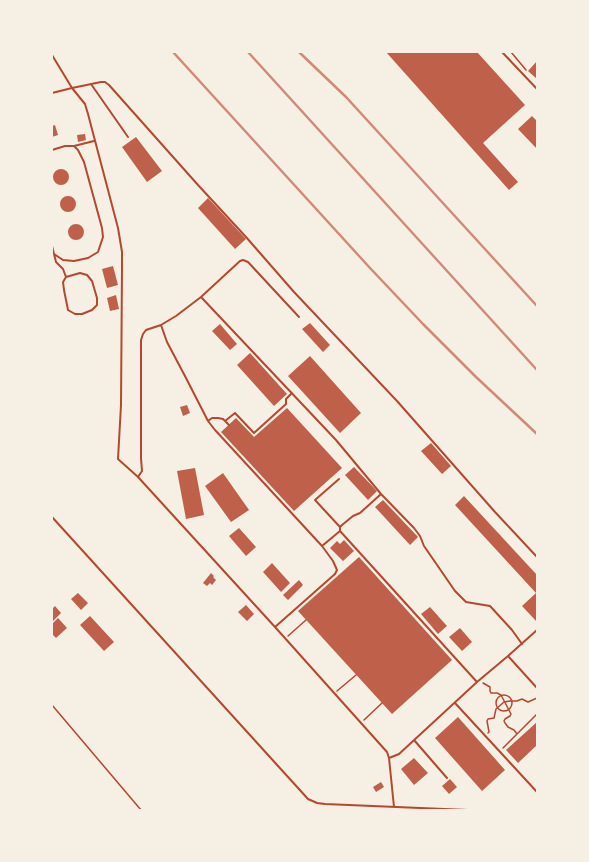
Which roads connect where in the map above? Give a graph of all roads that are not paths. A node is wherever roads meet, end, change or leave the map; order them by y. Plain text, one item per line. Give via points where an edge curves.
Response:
1 (502, 52) edge
2 (52, 55) edge
3 (91, 84) junction
4 (72, 88) junction
5 (537, 89) edge
6 (52, 93) edge
7 (128, 137) dead end
8 (94, 141) junction
9 (74, 146) junction
10 (52, 150) edge
11 (52, 246) edge
12 (54, 254) junction
13 (66, 276) junction
14 (201, 297) junction
15 (299, 317) dead end
16 (161, 325) junction
17 (292, 394) junction
18 (225, 420) junction
19 (208, 421) junction
20 (229, 425) dead end
21 (138, 477) junction
22 (339, 480) dead end
23 (381, 494) junction
24 (52, 517) edge
25 (340, 527) junction
26 (340, 531) junction
27 (322, 546) junction
28 (537, 557) edge
29 (275, 627) junction
30 (537, 630) edge
31 (522, 644) junction
32 (508, 656) junction
33 (477, 682) junction
34 (537, 688) edge
35 (455, 703) junction
36 (414, 740) junction
37 (389, 758) junction
38 (447, 778) dead end
39 (537, 792) edge
40 (394, 807) junction
41 (468, 810) edge

1 - 5 lane
2 - 4 lane
3 - 4 lane
3 - 7 lane
3 - 28 lane via 105,82 109,85 294,292 397,401
4 - 6 lane
4 - 8 lane via 85,104
8 - 9 lane
8 - 21 lane via 122,252 118,459
9 - 10 lane
9 - 12 lane via 84,162 103,237 98,252 88,258 64,260
11 - 12 lane
12 - 13 lane via 56,262
13 - 13 lane via 63,282 68,310 75,314 92,310 97,305 92,280 80,273
14 - 15 lane via 243,260 248,262
14 - 16 lane
14 - 17 lane
16 - 19 lane
16 - 21 lane via 146,330 141,340 142,471
17 - 18 lane via 286,399 286,404 254,433 235,413
17 - 23 lane via 336,440
18 - 19 lane via 212,418
18 - 20 lane
19 - 27 lane
21 - 29 lane
22 - 25 lane via 315,500
23 - 25 lane
23 - 31 lane via 414,528 455,591 466,602 490,606
24 - 40 lane via 308,799 325,804
25 - 26 lane
26 - 27 lane
26 - 33 lane
27 - 29 lane via 333,561 337,570 335,574
29 - 37 lane via 387,752
30 - 31 lane
31 - 32 lane
32 - 33 lane
32 - 34 lane
33 - 35 lane
35 - 36 lane
35 - 39 lane
36 - 37 lane via 399,754
36 - 38 lane
37 - 40 lane
40 - 41 lane

